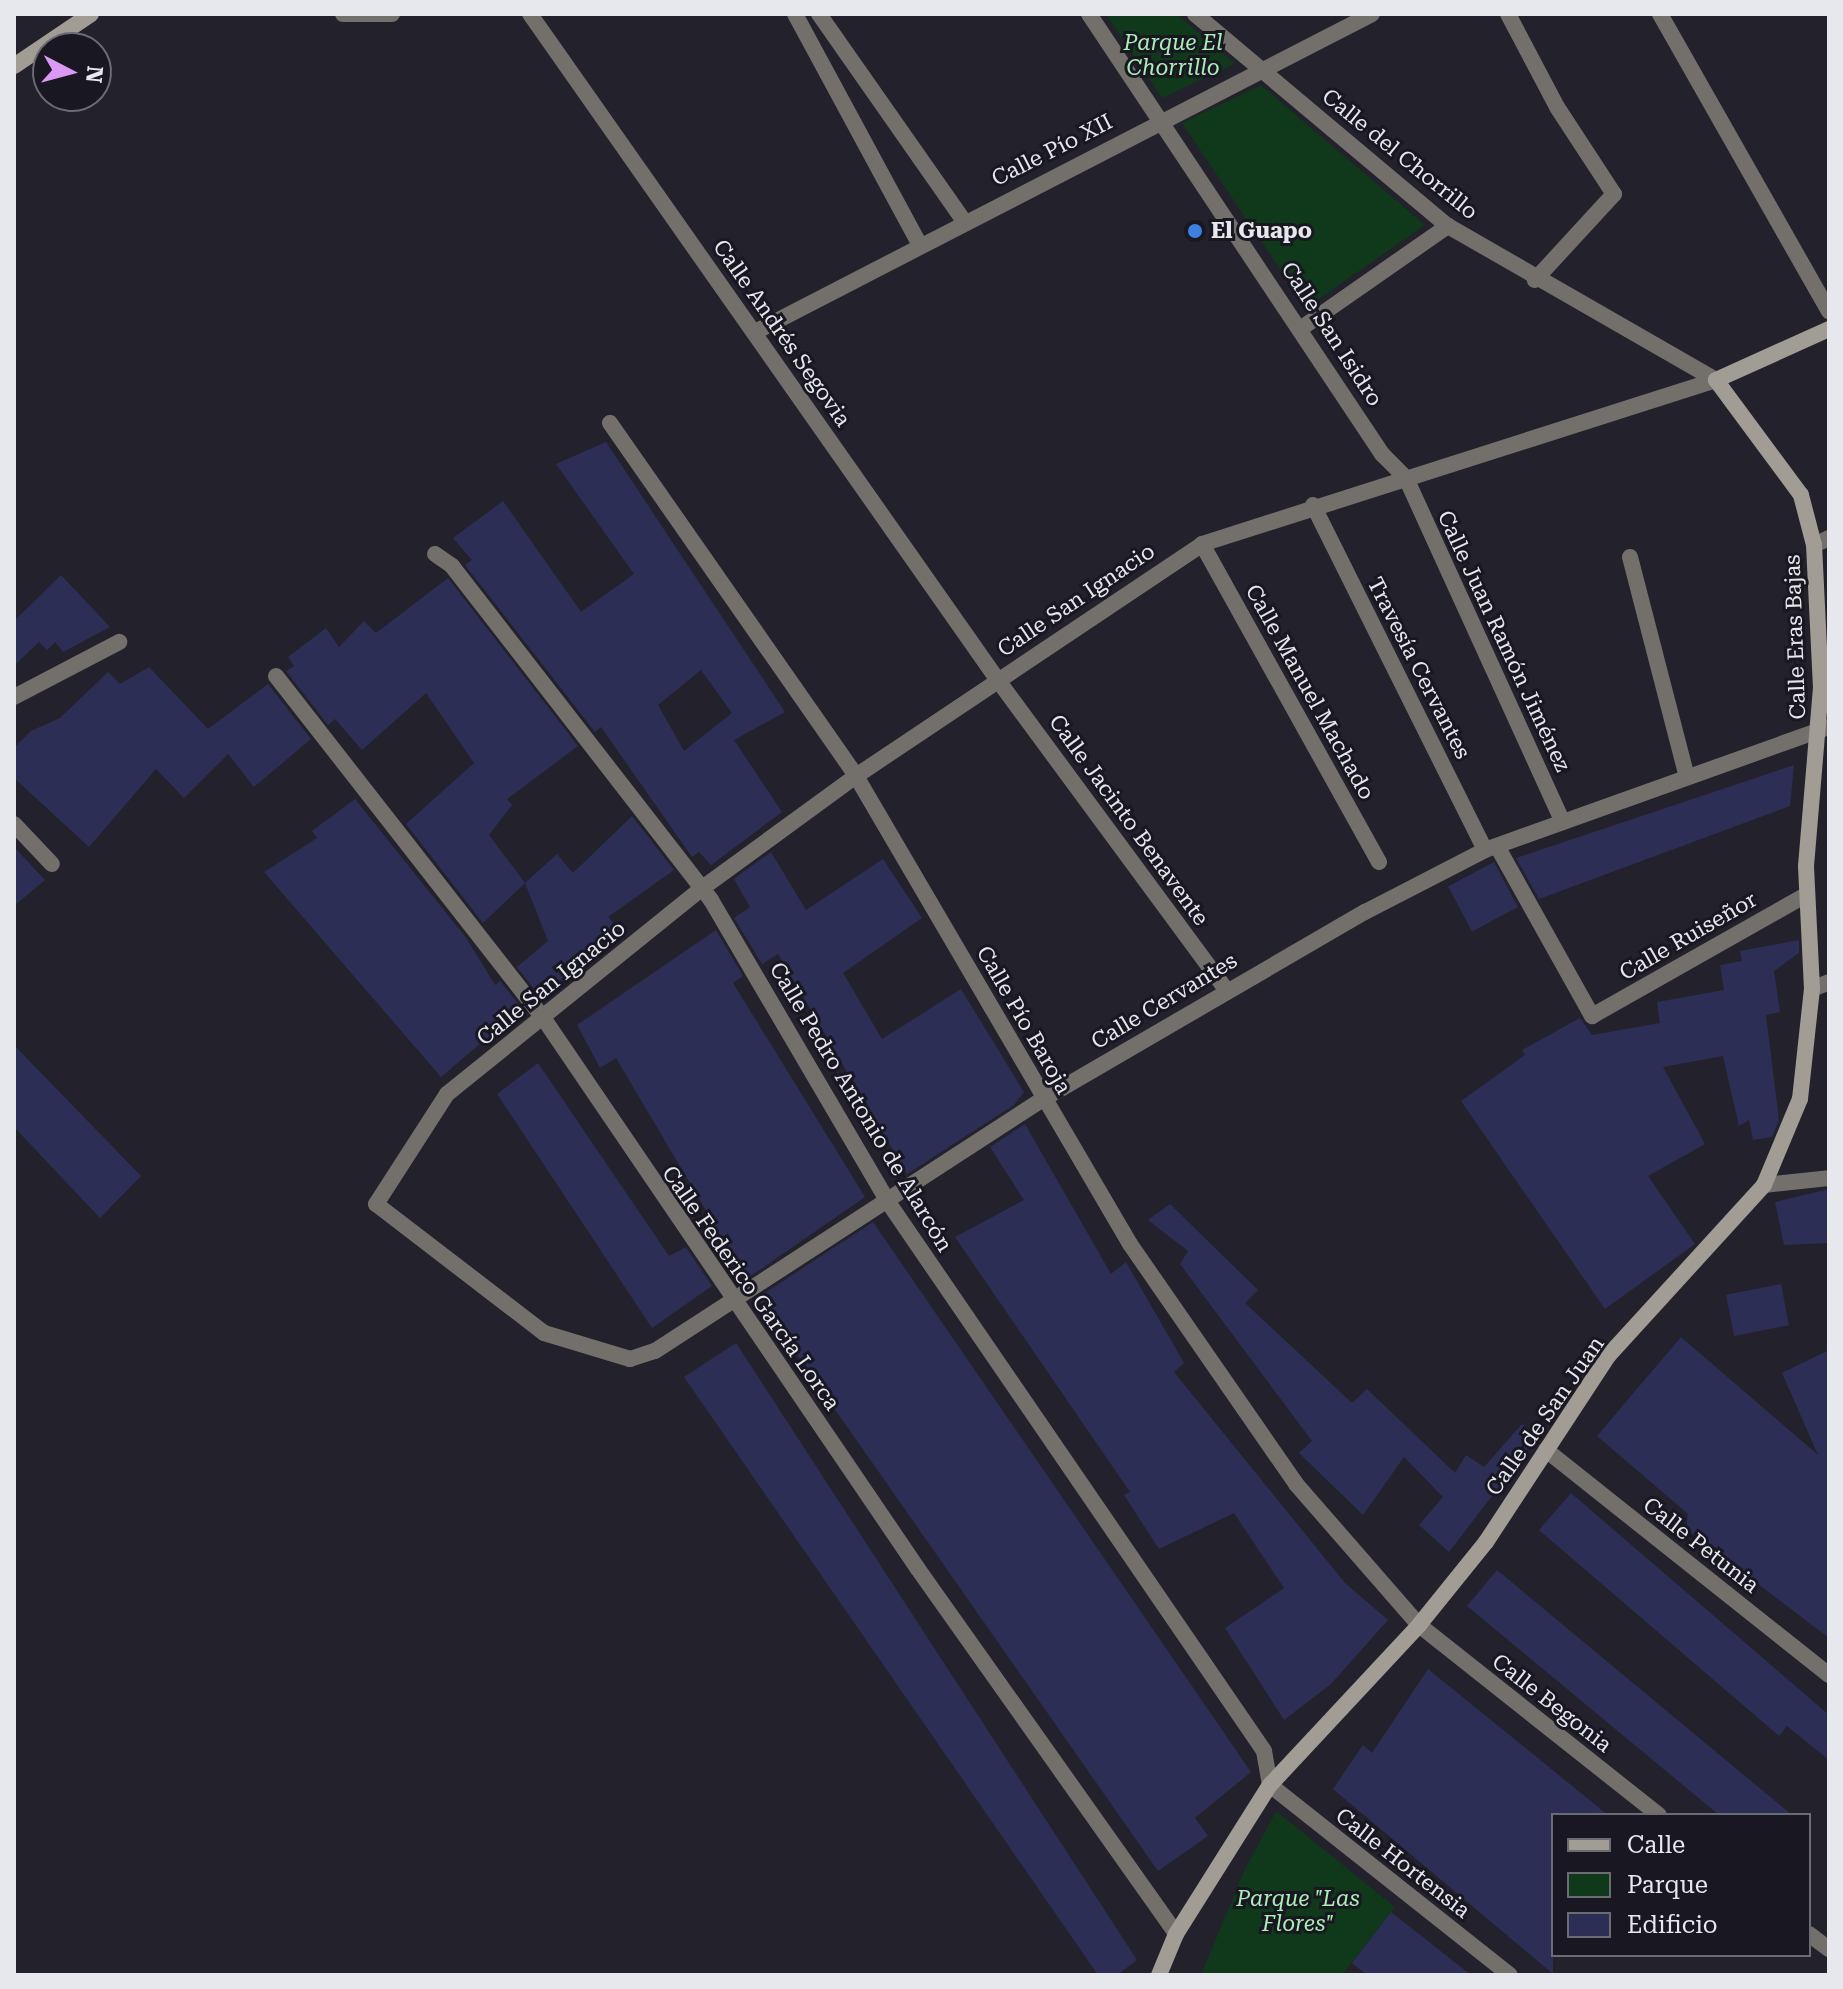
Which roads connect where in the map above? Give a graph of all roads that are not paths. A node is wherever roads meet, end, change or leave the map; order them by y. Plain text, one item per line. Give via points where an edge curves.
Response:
1 (91, 14) edge
2 (343, 14) edge
3 (392, 14) edge
4 (530, 14) edge
5 (795, 14) edge
6 (819, 14) edge
7 (1089, 14) edge
8 (1195, 14) edge
9 (1372, 14) edge
10 (1508, 14) edge
11 (1660, 14) edge
12 (14, 66) edge
13 (1263, 70) junction
14 (1162, 119) junction
15 (963, 220) junction
16 (1448, 226) junction
17 (919, 243) junction
18 (1535, 280) junction
19 (1829, 311) edge
20 (1303, 327) junction
21 (1829, 329) edge
22 (755, 332) junction
23 (1716, 380) junction
24 (610, 423) dead end
25 (1406, 478) junction
26 (1313, 505) junction
27 (1822, 542) edge
28 (1202, 544) junction
29 (435, 554) dead end
30 (1630, 557) dead end
31 (119, 642) dead end
32 (276, 676) dead end
33 (997, 679) junction
34 (14, 697) edge
35 (1824, 729) edge
36 (856, 776) junction
37 (1687, 777) junction
38 (1563, 822) junction
39 (14, 824) edge
40 (1491, 848) junction
41 (1379, 862) dead end
42 (52, 864) dead end
43 (701, 889) junction
44 (1806, 895) junction
45 (1829, 982) edge
46 (1225, 988) junction
47 (1812, 989) junction
48 (1592, 1016) joint
49 (544, 1019) junction
50 (1045, 1098) junction
51 (1829, 1178) edge
52 (1764, 1185) junction
53 (888, 1202) junction
54 (733, 1300) junction
55 (655, 1351) joint
56 (1546, 1450) junction
57 (1419, 1625) junction
58 (1829, 1675) edge
59 (1270, 1785) junction
60 (1656, 1813) edge
61 (1176, 1934) junction
62 (1811, 1936) edge
63 (1829, 1949) edge
64 (1163, 1973) edge
65 (1510, 1975) edge

1 - 12 street
2 - 3 street
4 - 22 street, Calle Andrés Segovia
5 - 17 street
6 - 15 street
7 - 14 street, Calle San Isidro
8 - 13 street, Calle del Chorrillo
9 - 13 street, Calle Pío XII
10 - 18 street via 1557,107 1614,194
11 - 19 street
13 - 14 street, Calle Pío XII
13 - 16 street, Calle del Chorrillo
14 - 15 street, Calle Pío XII
14 - 20 street, Calle San Isidro
15 - 17 street, Calle Pío XII
16 - 18 street, Calle del Chorrillo
16 - 20 street
17 - 22 street, Calle Pío XII
18 - 23 street, Calle del Chorrillo
20 - 25 street, Calle San Isidro via 1382,454
21 - 23 street, Calle San Ignacio
22 - 33 street, Calle Andrés Segovia
23 - 25 street, Calle San Ignacio
23 - 27 street, Calle Eras Bajas via 1801,495
24 - 36 street, Calle Pío Baroja
25 - 26 street, Calle San Ignacio
25 - 38 street, Calle Juan Ramón Jiménez
26 - 28 street, Calle San Ignacio
26 - 40 street, Travesía Cervantes
27 - 35 street, Calle Eras Bajas
28 - 33 street, Calle San Ignacio
28 - 41 street, Calle Manuel Machado
29 - 43 street, Calle Pedro Antonio de Alarcón via 452,566
30 - 37 street
31 - 34 street
32 - 49 street, Calle Federico García Lorca
33 - 36 street, Calle San Ignacio
33 - 46 street, Calle Jacinto Benavente
35 - 37 street, Calle Cervantes
35 - 44 street, Calle de San Juan
36 - 43 street, Calle San Ignacio
36 - 50 street, Calle Pío Baroja
37 - 38 street, Calle Cervantes
38 - 40 street, Calle Cervantes
39 - 42 street
40 - 46 street, Calle Cervantes
40 - 48 street, Travesía Cervantes
43 - 49 street, Calle San Ignacio
43 - 53 street, Calle Pedro Antonio de Alarcón
44 - 47 street, Calle de San Juan
44 - 48 street, Calle Ruiseñor
45 - 47 street
46 - 50 street, Calle Cervantes
47 - 52 street, Calle de San Juan via 1800,1099
49 - 54 street, Calle Federico García Lorca
49 - 55 street, Calle San Ignacio via 447,1094 376,1204 544,1333 630,1359
50 - 53 street, Calle Cervantes
50 - 57 street, Calle Pío Baroja via 1130,1244 1296,1484
51 - 52 street
52 - 56 street, Calle de San Juan via 1608,1356
53 - 54 street, Calle Cervantes
53 - 59 street, Calle Pedro Antonio de Alarcón via 1264,1751
54 - 55 street, Calle Cervantes
54 - 61 street, Calle Federico García Lorca
56 - 57 street, Calle de San Juan via 1486,1542
56 - 58 street, Calle Petunia
57 - 59 street, Calle de San Juan
57 - 60 street, Calle Begonia
59 - 61 street, Calle de San Juan
59 - 65 street, Calle Hortensia
61 - 64 street, Calle de San Juan
62 - 63 street

